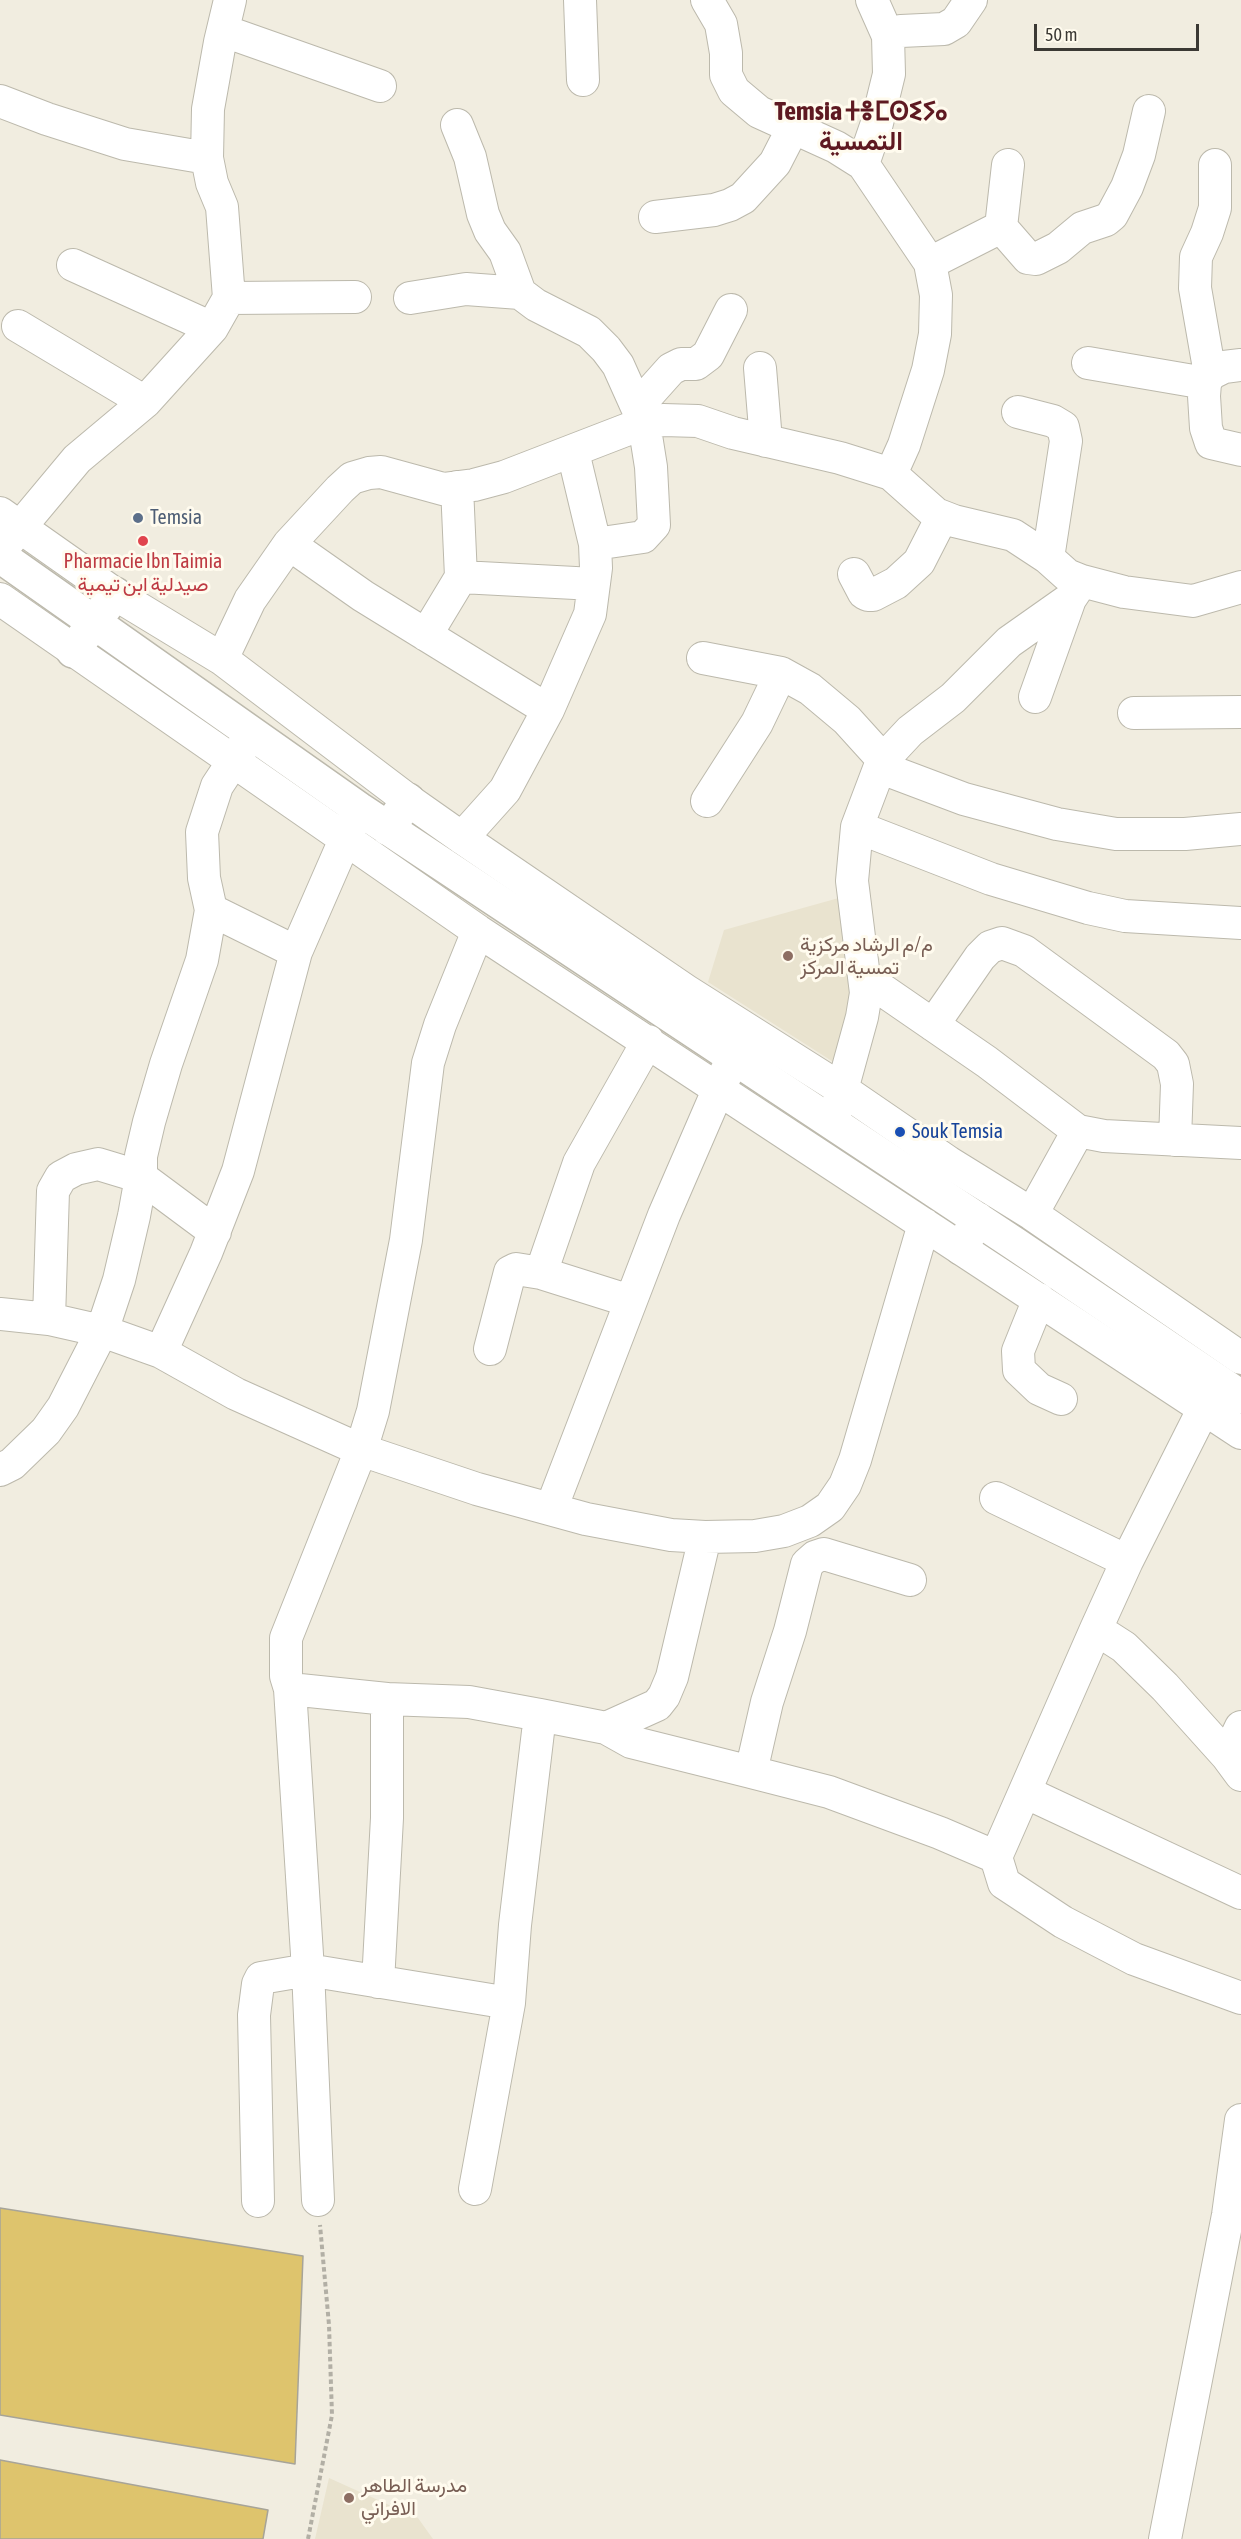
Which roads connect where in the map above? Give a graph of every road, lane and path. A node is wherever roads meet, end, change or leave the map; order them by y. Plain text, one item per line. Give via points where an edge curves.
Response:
1 (230, 0) edge
2 (580, 0) edge
3 (707, 0) edge
4 (872, 0) edge
5 (971, 0) edge
6 (224, 31) junction
7 (888, 36) junction
8 (583, 80) dead end
9 (380, 86) dead end
10 (0, 101) edge
11 (1149, 111) dead end
12 (458, 125) dead end
13 (794, 126) junction
14 (207, 158) junction
15 (863, 164) junction
16 (1008, 165) dead end
17 (1215, 165) dead end
18 (655, 217) dead end
19 (1001, 227) junction
20 (930, 263) junction
21 (73, 265) dead end
22 (520, 293) junction
23 (355, 297) dead end
24 (229, 298) junction
25 (410, 298) dead end
26 (731, 310) dead end
27 (18, 326) dead end
28 (212, 328) junction
29 (1088, 363) dead end
30 (1241, 365) edge
31 (760, 368) dead end
32 (1207, 378) junction
33 (145, 402) junction
34 (1018, 412) dead end
35 (640, 415) junction
36 (766, 441) junction
37 (1241, 450) edge
38 (573, 452) junction
39 (891, 474) junction
40 (457, 487) junction
41 (942, 517) junction
42 (10, 520) edge
43 (289, 544) junction
44 (595, 544) junction
45 (0, 554) edge
46 (1048, 558) junction
47 (854, 574) dead end
48 (461, 577) junction
49 (594, 584) junction
50 (1241, 587) edge
51 (1076, 590) junction
52 (115, 594) junction
53 (0, 599) edge
54 (93, 622) junction
55 (426, 635) junction
56 (73, 651) junction
57 (703, 658) dead end
58 (222, 659) junction
59 (781, 673) junction
60 (1035, 697) dead end
61 (548, 710) junction
62 (1241, 712) edge
63 (1134, 713) dead end
64 (252, 734) junction
65 (882, 761) junction
66 (232, 762) junction
67 (408, 800) junction
68 (707, 801) dead end
69 (352, 823) junction
70 (857, 827) junction
71 (388, 829) junction
72 (1241, 829) edge
73 (462, 838) junction
74 (211, 910) junction
75 (1241, 923) edge
76 (478, 930) junction
77 (296, 952) junction
78 (865, 978) junction
79 (933, 1025) junction
80 (648, 1041) junction
81 (733, 1058) junction
82 (718, 1088) junction
83 (843, 1090) junction
84 (832, 1124) junction
85 (1078, 1131) junction
86 (1175, 1140) junction
87 (1241, 1143) edge
88 (141, 1177) junction
89 (1032, 1214) junction
90 (978, 1219) junction
91 (924, 1224) junction
92 (215, 1232) junction
93 (961, 1248) junction
94 (541, 1273) junction
95 (1039, 1299) junction
96 (630, 1301) junction
97 (0, 1314) edge
98 (49, 1319) junction
99 (102, 1331) junction
100 (490, 1349) dead end
101 (160, 1352) junction
102 (1241, 1358) edge
103 (1221, 1396) edge
104 (1061, 1399) dead end
105 (1241, 1433) edge
106 (361, 1450) junction
107 (0, 1470) edge
108 (996, 1498) dead end
109 (550, 1509) junction
110 (705, 1537) junction
111 (1127, 1561) junction
112 (910, 1580) dead end
113 (1096, 1629) junction
114 (290, 1689) junction
115 (387, 1699) junction
116 (540, 1714) junction
117 (1241, 1727) edge
118 (606, 1728) junction
119 (1234, 1765) edge
120 (751, 1772) junction
121 (1025, 1792) junction
122 (996, 1857) junction
123 (1241, 1893) edge
124 (308, 1970) junction
125 (378, 1982) junction
126 (1241, 1998) edge
127 (509, 2003) junction
128 (1241, 2120) edge
129 (475, 2189) dead end
130 (318, 2200) joint
131 (258, 2201) dead end
132 (308, 2539) edge
133 (1165, 2539) edge

1 - 6 street
2 - 8 street
3 - 13 street via 721,24 726,75 734,91 759,112
4 - 7 street
5 - 7 street via 956,22 944,29 901,31
6 - 9 street
6 - 14 street via 208,110
7 - 15 street via 890,74
10 - 14 street via 125,144
11 - 19 street via 1127,187 1106,220 1082,228 1058,248 1035,259 1028,258
12 - 22 street via 483,214 506,252
13 - 15 street
13 - 18 street via 775,163 743,198 714,210
14 - 24 street via 222,207
15 - 20 street
16 - 19 street
17 - 32 street via 1215,208 1196,256 1195,288
19 - 20 street
20 - 39 street via 936,295 935,334 925,380
21 - 28 street
22 - 25 street via 466,289
22 - 35 street via 590,332 618,365
23 - 24 street
24 - 28 street
26 - 35 street via 708,355 696,364 671,369
27 - 33 street
28 - 33 street
29 - 32 street
30 - 32 street via 1224,367
31 - 36 street
32 - 37 street via 1205,420 1209,440 1215,446
33 - 42 street
34 - 46 street via 1063,427 1066,441
35 - 36 street via 691,420
35 - 38 street
35 - 44 street via 651,467 654,525 644,537
36 - 39 street
38 - 40 street via 504,477
38 - 44 street
39 - 41 street
40 - 43 street via 442,489 381,472 352,478
40 - 48 street
41 - 46 street via 1013,535
41 - 47 street via 919,562 896,583 868,595
42 - 45 street
42 - 52 street
43 - 55 street
43 - 58 street via 250,600
44 - 49 street
45 - 54 main road
46 - 51 street via 1067,575
48 - 49 street
48 - 55 street
49 - 61 street via 590,614
50 - 51 street via 1193,601
51 - 60 street
51 - 65 street via 1008,642
52 - 54 main road
52 - 58 street
53 - 56 street
54 - 56 main road
54 - 64 main road
55 - 61 street
56 - 66 street
57 - 59 street
58 - 67 street
59 - 65 street via 810,689 847,720
59 - 68 street via 757,723
61 - 73 street via 504,790
62 - 63 street
64 - 66 street
64 - 69 main road
65 - 70 street
65 - 72 street via 895,773 920,784 987,806 1085,830 1185,834
66 - 69 street
66 - 74 street via 217,786 202,832 204,878
67 - 71 main road
67 - 73 street
69 - 71 main road
69 - 76 street
69 - 77 street
70 - 75 street via 991,879 1088,908 1136,917
70 - 78 street via 852,881
71 - 81 main road
73 - 83 street via 685,990
74 - 77 street
74 - 88 street via 202,960 149,1122 141,1156
76 - 80 street
76 - 106 street via 428,1063 406,1240 373,1411
77 - 92 street via 238,1171
78 - 79 street
78 - 83 street via 862,1017
79 - 85 street
79 - 86 street via 990,947 1002,943 1024,951 1166,1055 1173,1064 1177,1084
80 - 82 street
80 - 94 street via 579,1163
81 - 82 main road
81 - 84 main road
82 - 91 street
82 - 96 street
83 - 84 street
83 - 89 street
84 - 90 main road
85 - 86 street
85 - 89 street
86 - 87 street
88 - 92 street
88 - 98 street via 98,1164 61,1177 53,1191
88 - 99 street via 119,1280
89 - 102 street
90 - 93 main road
90 - 103 main road
91 - 93 street
91 - 110 street via 855,1460 835,1500 810,1521 784,1531
92 - 101 street
93 - 95 street
94 - 96 street
94 - 100 street via 516,1269 510,1272
95 - 103 street
95 - 104 street via 1018,1351 1019,1370 1039,1389
96 - 109 street
97 - 98 street
98 - 99 street
99 - 101 street
99 - 107 street via 63,1407 46,1431 20,1457
101 - 106 street via 236,1394
103 - 105 street
103 - 111 street
106 - 109 street
106 - 114 street via 286,1638
108 - 111 street
109 - 110 street via 671,1535
110 - 118 street via 664,1696 645,1712
111 - 113 street
112 - 120 street via 824,1554 807,1564
113 - 119 street via 1124,1647 1165,1687
113 - 121 street
114 - 115 street
114 - 124 street
115 - 116 street via 469,1702
115 - 125 street via 387,1818
116 - 118 street
116 - 127 street
117 - 119 street
118 - 120 street via 631,1742
120 - 122 street via 829,1792
121 - 122 street
121 - 123 street
122 - 126 street via 1004,1883 1063,1922 1134,1959
124 - 125 street
124 - 130 street
124 - 131 street via 261,1978 255,1995
125 - 127 street
127 - 129 street
128 - 133 street via 1228,2215
130 - 132 path via 332,2415

